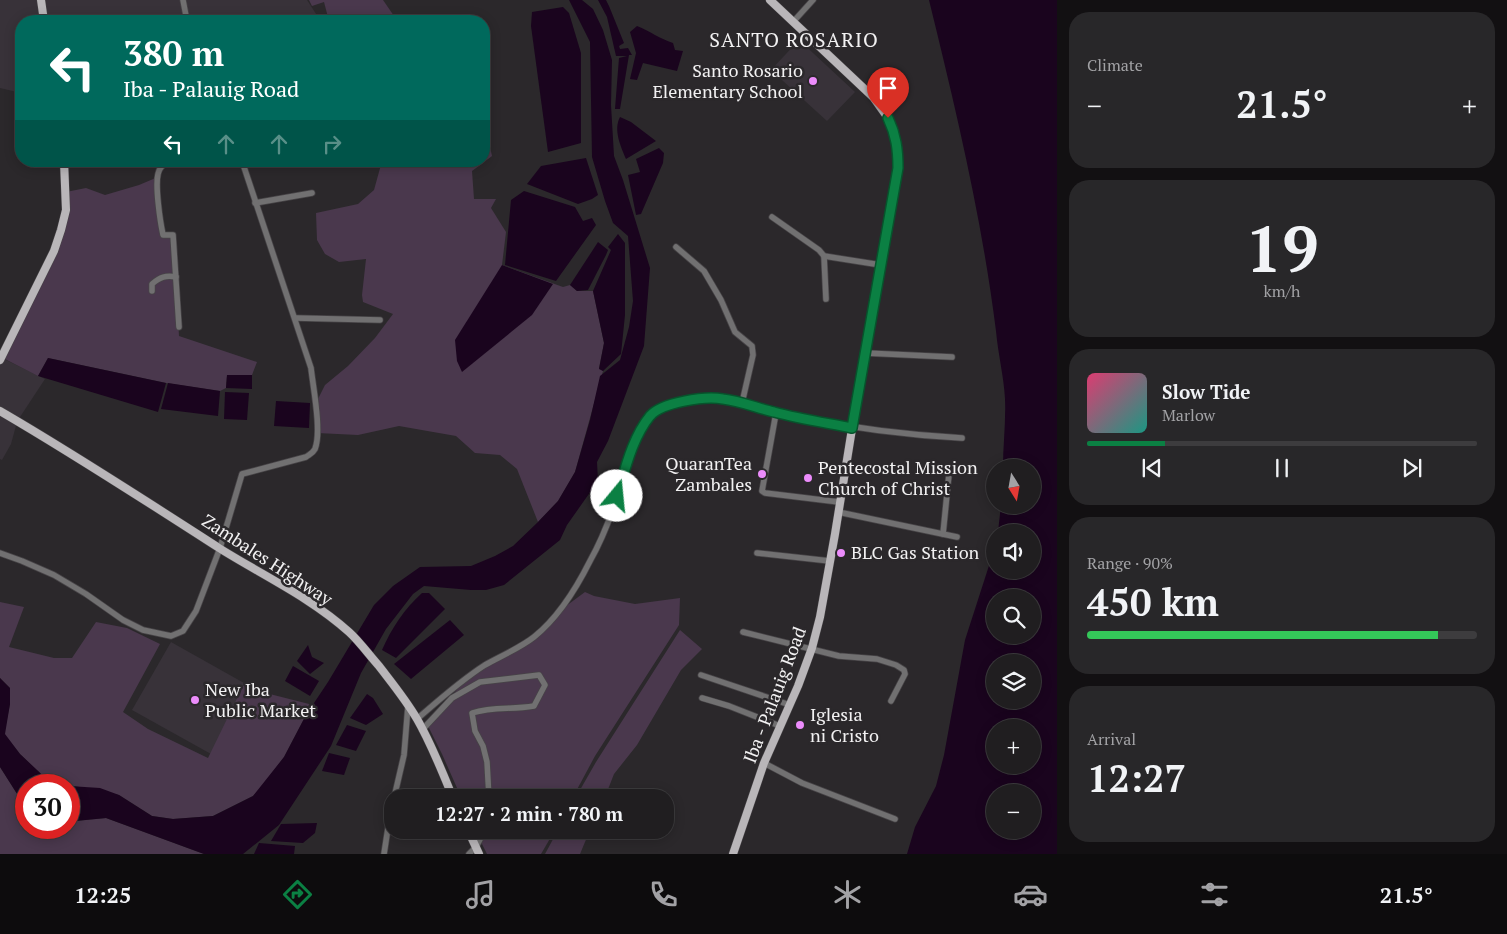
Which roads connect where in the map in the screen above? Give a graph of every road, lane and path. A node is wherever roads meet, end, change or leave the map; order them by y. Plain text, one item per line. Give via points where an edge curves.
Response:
1 (41, 0) edge
2 (183, 0) edge
3 (770, 0) edge
4 (813, 0) edge
5 (43, 15) edge
6 (187, 15) edge
7 (793, 22) junction
8 (64, 167) edge
9 (161, 167) edge
10 (244, 167) edge
11 (312, 193) dead end
12 (255, 203) junction
13 (772, 217) dead end
14 (676, 247) dead end
15 (824, 256) junction
16 (881, 265) junction
17 (176, 277) junction
18 (152, 291) dead end
19 (826, 299) dead end
20 (295, 318) junction
21 (380, 320) dead end
22 (179, 327) dead end
23 (865, 353) junction
24 (952, 357) dead end
25 (0, 360) edge
26 (742, 403) junction
27 (0, 411) edge
28 (776, 413) junction
29 (852, 428) junction
30 (962, 438) dead end
31 (948, 474) dead end
32 (839, 502) junction
33 (838, 512) junction
34 (943, 534) junction
35 (957, 537) dead end
36 (220, 548) junction
37 (0, 553) edge
38 (757, 553) dead end
39 (830, 561) junction
40 (743, 632) dead end
41 (812, 648) junction
42 (701, 675) dead end
43 (702, 698) dead end
44 (891, 700) dead end
45 (790, 705) junction
46 (408, 706) junction
47 (417, 719) junction
48 (780, 726) junction
49 (422, 730) junction
50 (764, 763) junction
51 (396, 789) edge
52 (450, 789) edge
53 (488, 789) edge
54 (895, 819) dead end
55 (386, 839) edge
56 (472, 839) edge
57 (482, 839) edge
58 (477, 851) edge
59 (384, 854) edge
60 (469, 854) edge
61 (733, 854) edge

1 - 5 main road
2 - 6 street
3 - 7 main road, Iba - Palauig Road
4 - 7 street
7 - 16 main road, Iba - Palauig Road via 873,97 894,131 898,168
8 - 25 main road via 66,210 61,230 54,251
9 - 17 street via 158,177 160,222 163,234 173,236
10 - 12 street
11 - 12 street
12 - 20 street
13 - 15 street
14 - 26 street via 704,271 735,332 752,346 753,355
15 - 16 street
15 - 19 street
16 - 23 main road, Iba - Palauig Road
17 - 18 street via 158,279 152,284
17 - 22 street
20 - 21 street
20 - 36 street via 311,368 316,403 316,447 306,457 242,474
23 - 24 street
23 - 29 main road, Iba - Palauig Road
26 - 28 street
26 - 47 street via 722,398 701,399 672,404 650,416 635,442 612,511 590,561 561,610 533,638 457,684
27 - 36 main road, Zambales Highway
28 - 29 street
28 - 32 street via 762,491
29 - 30 street
29 - 32 main road, Iba - Palauig Road
31 - 34 street
32 - 33 main road, Iba - Palauig Road
33 - 34 street
33 - 39 main road, Iba - Palauig Road
34 - 35 street
36 - 37 street via 190,622 184,631 170,636 143,630 54,575
36 - 46 main road, Zambales Highway via 305,598 351,634
38 - 39 street
39 - 41 main road, Iba - Palauig Road
40 - 41 street
41 - 44 street via 839,656 877,659 904,670 905,674
41 - 45 main road, Iba - Palauig Road
42 - 45 street
43 - 48 street
45 - 48 main road, Iba - Palauig Road
46 - 47 main road, Zambales Highway
46 - 51 street via 404,754
47 - 49 main road, Zambales Highway
48 - 50 main road, Iba - Palauig Road
49 - 52 main road, Zambales Highway
49 - 53 street via 452,698 480,682 539,675 545,685 534,706 500,707 472,713 487,762
50 - 54 street via 802,783
50 - 61 main road, Iba - Palauig Road
55 - 59 street
56 - 58 main road
57 - 58 street
58 - 60 street

